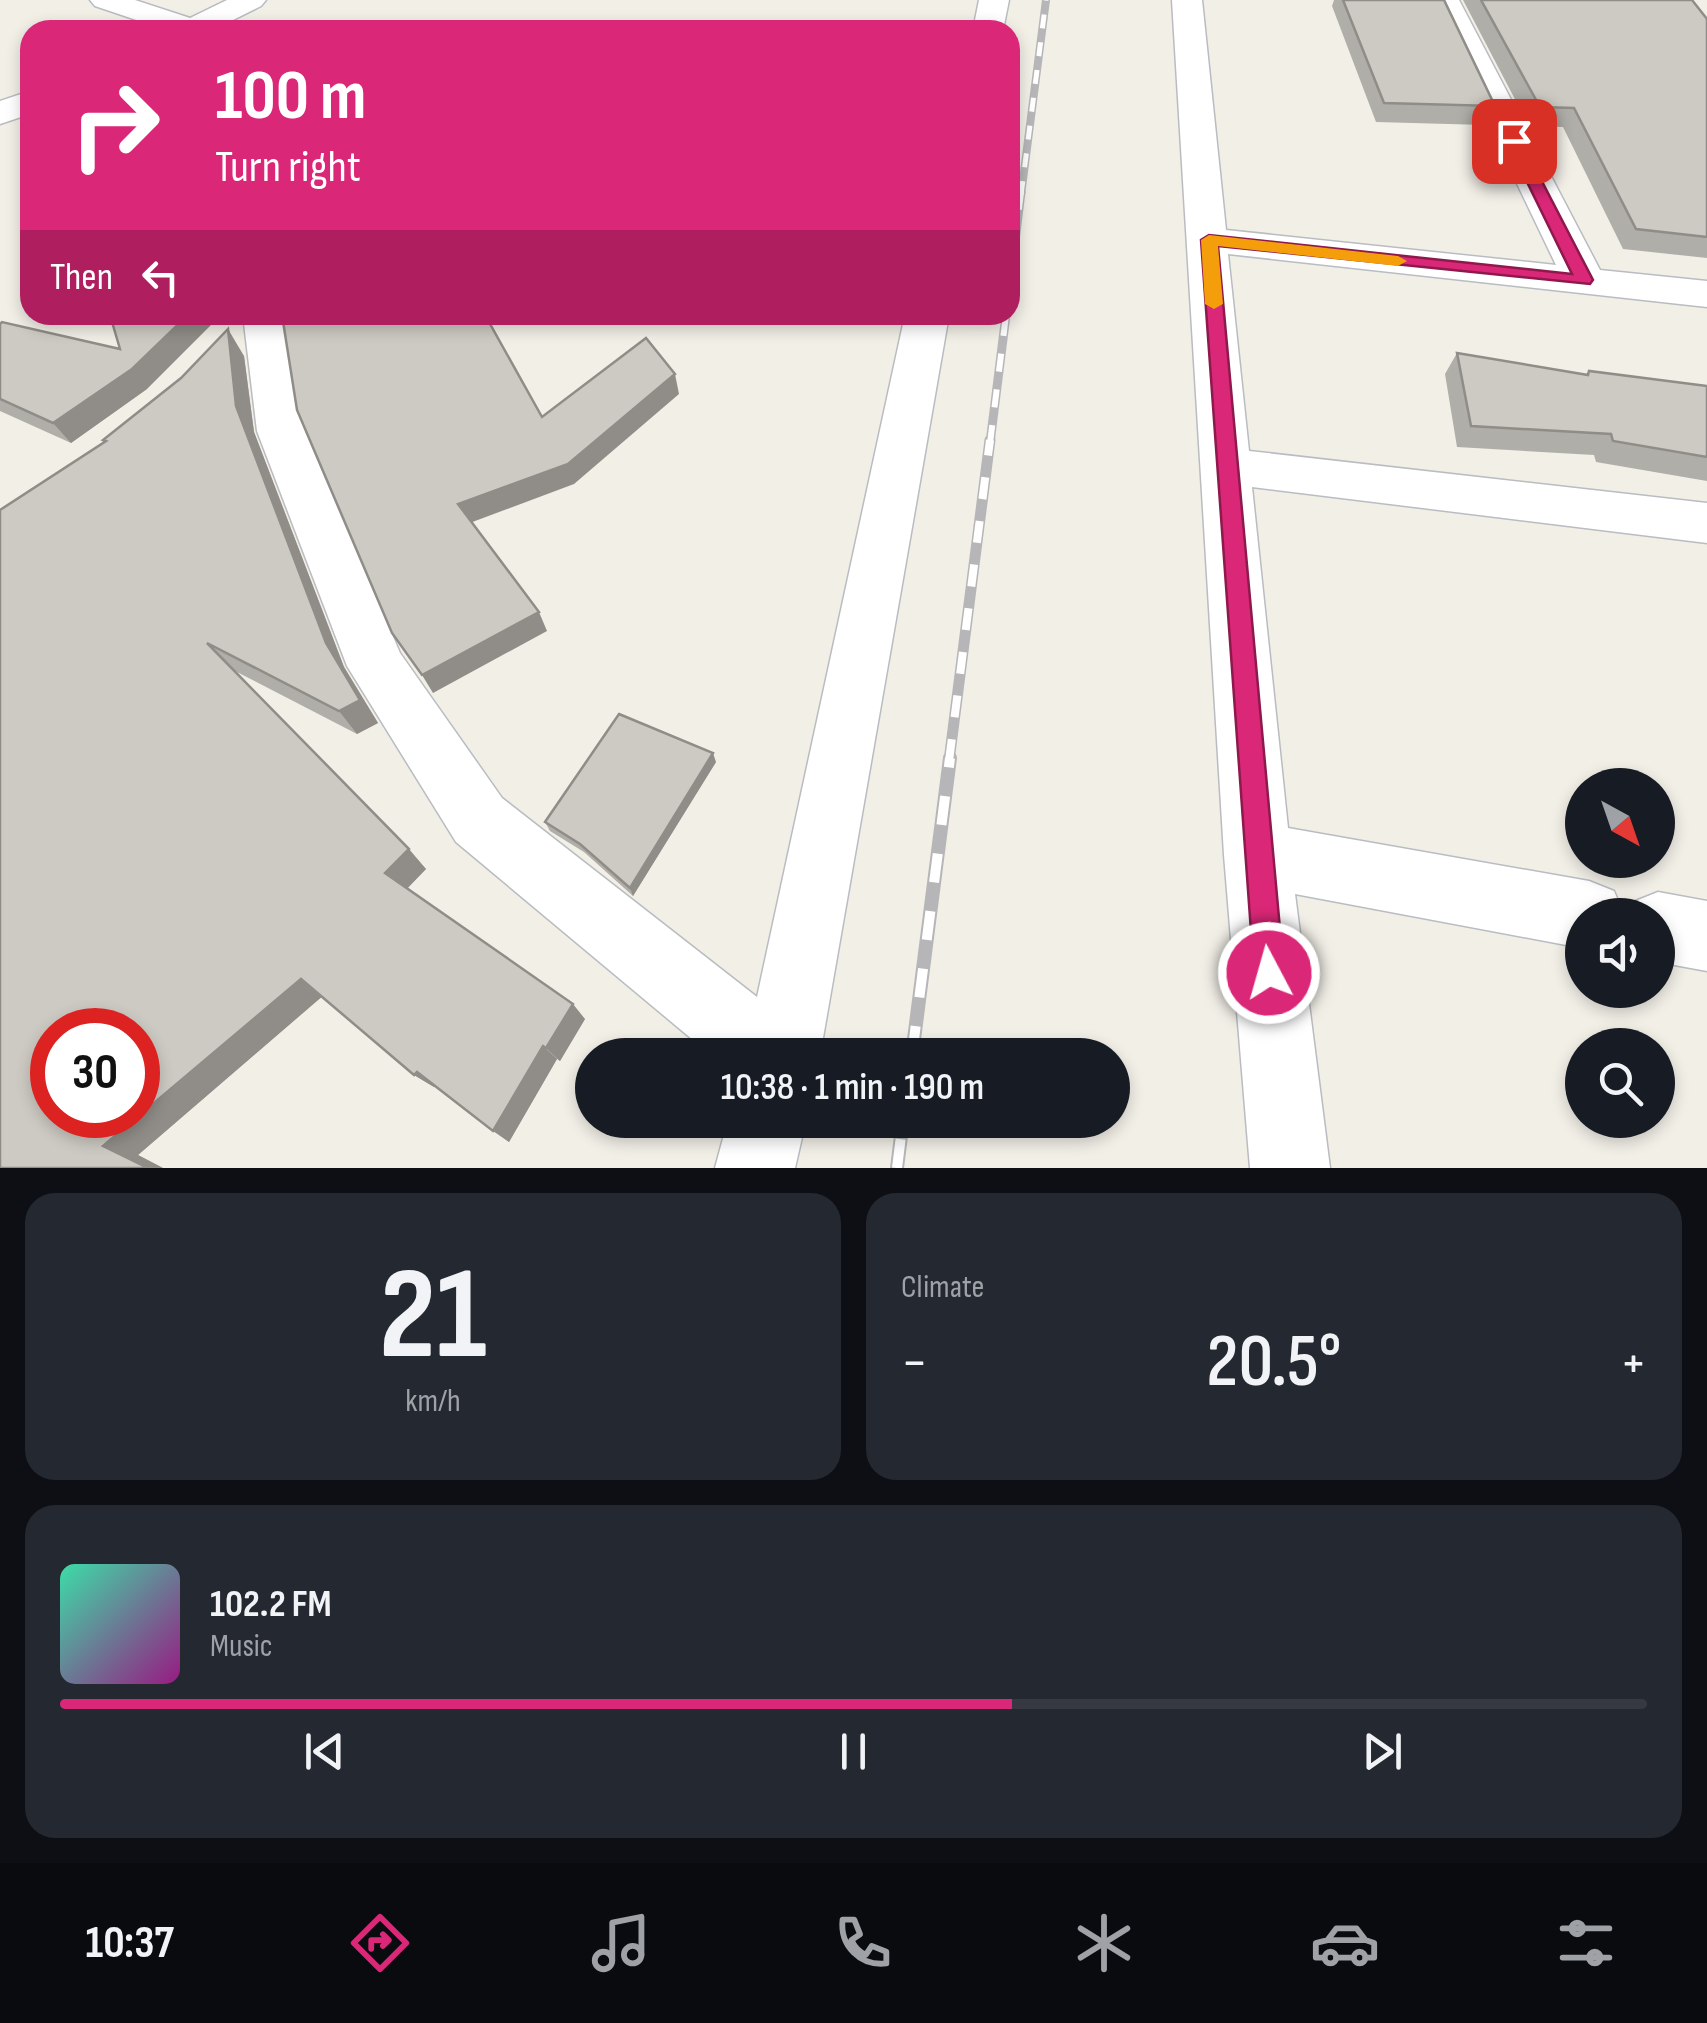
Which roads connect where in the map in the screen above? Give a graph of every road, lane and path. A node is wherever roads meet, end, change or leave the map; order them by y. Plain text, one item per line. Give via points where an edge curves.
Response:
1 (105, 0) edge
2 (252, 0) edge
3 (1186, 0) edge
4 (1444, 0) edge
5 (165, 20) edge
6 (211, 20) edge
7 (1209, 240) junction
8 (1584, 280) junction
9 (1707, 294) edge
10 (925, 325) edge
11 (245, 327) edge
12 (1227, 466) junction
13 (1707, 523) edge
14 (1257, 856) junction
15 (1565, 911) edge
16 (1675, 930) edge
17 (1707, 936) edge
18 (749, 1038) edge
19 (785, 1038) edge
20 (763, 1138) edge
21 (756, 1168) edge
22 (1290, 1168) edge

1 - 5 street
2 - 6 street
3 - 7 street
4 - 8 street
7 - 8 street
7 - 12 street
8 - 9 street
10 - 19 street
11 - 18 street via 376,666 479,820
12 - 13 street
12 - 14 street
14 - 15 street
14 - 22 street
16 - 17 street
20 - 21 street

